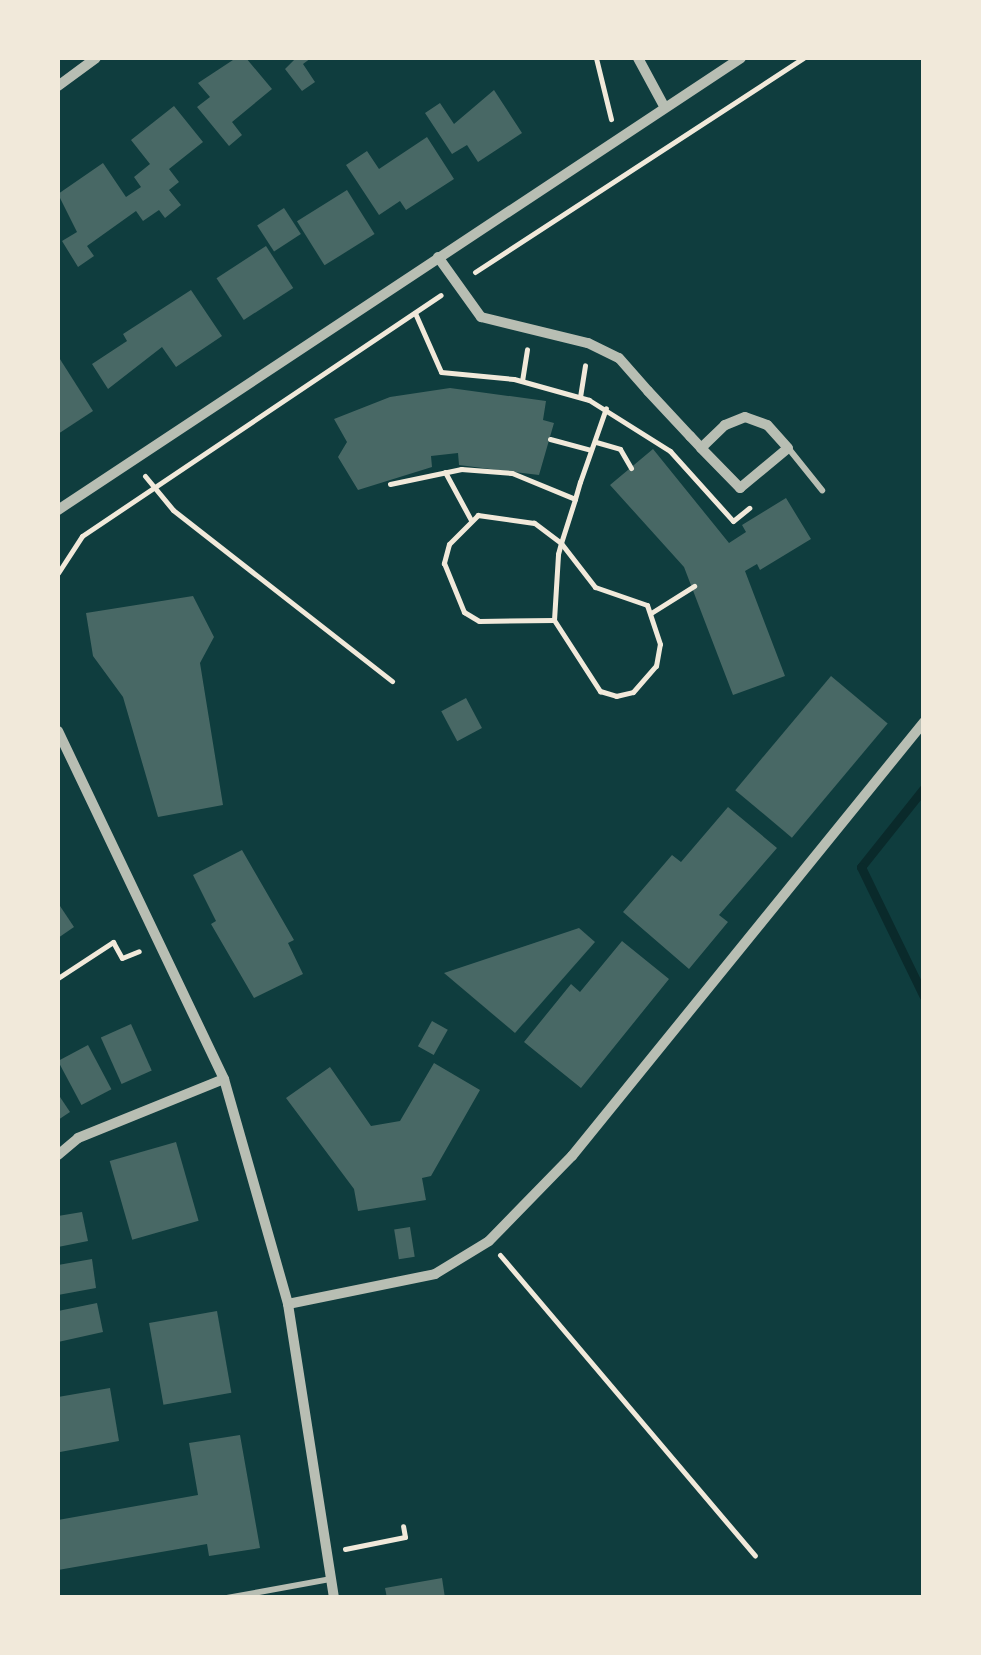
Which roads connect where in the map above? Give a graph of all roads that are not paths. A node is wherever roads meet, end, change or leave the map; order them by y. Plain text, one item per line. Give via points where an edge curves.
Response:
1 (96, 58) edge
2 (638, 58) edge
3 (740, 58) edge
4 (58, 86) edge
5 (664, 106) junction
6 (438, 257) junction
7 (701, 448) junction
8 (788, 448) junction
9 (822, 490) dead end
10 (58, 510) edge
11 (924, 722) edge
12 (58, 731) edge
13 (224, 1079) junction
14 (58, 1155) edge
15 (288, 1304) junction
16 (331, 1579) junction
17 (227, 1598) edge
18 (334, 1598) edge

1 - 4 street
2 - 5 street
3 - 5 street
5 - 6 street
6 - 7 street via 481,318 588,343 619,358
6 - 10 street
7 - 8 street via 724,425 745,417 767,425
7 - 8 street via 740,488
8 - 9 lane
11 - 15 street via 572,1156 488,1241 436,1274
12 - 13 street
13 - 14 street via 78,1138
13 - 15 street
15 - 16 street
16 - 17 lane
16 - 18 street

